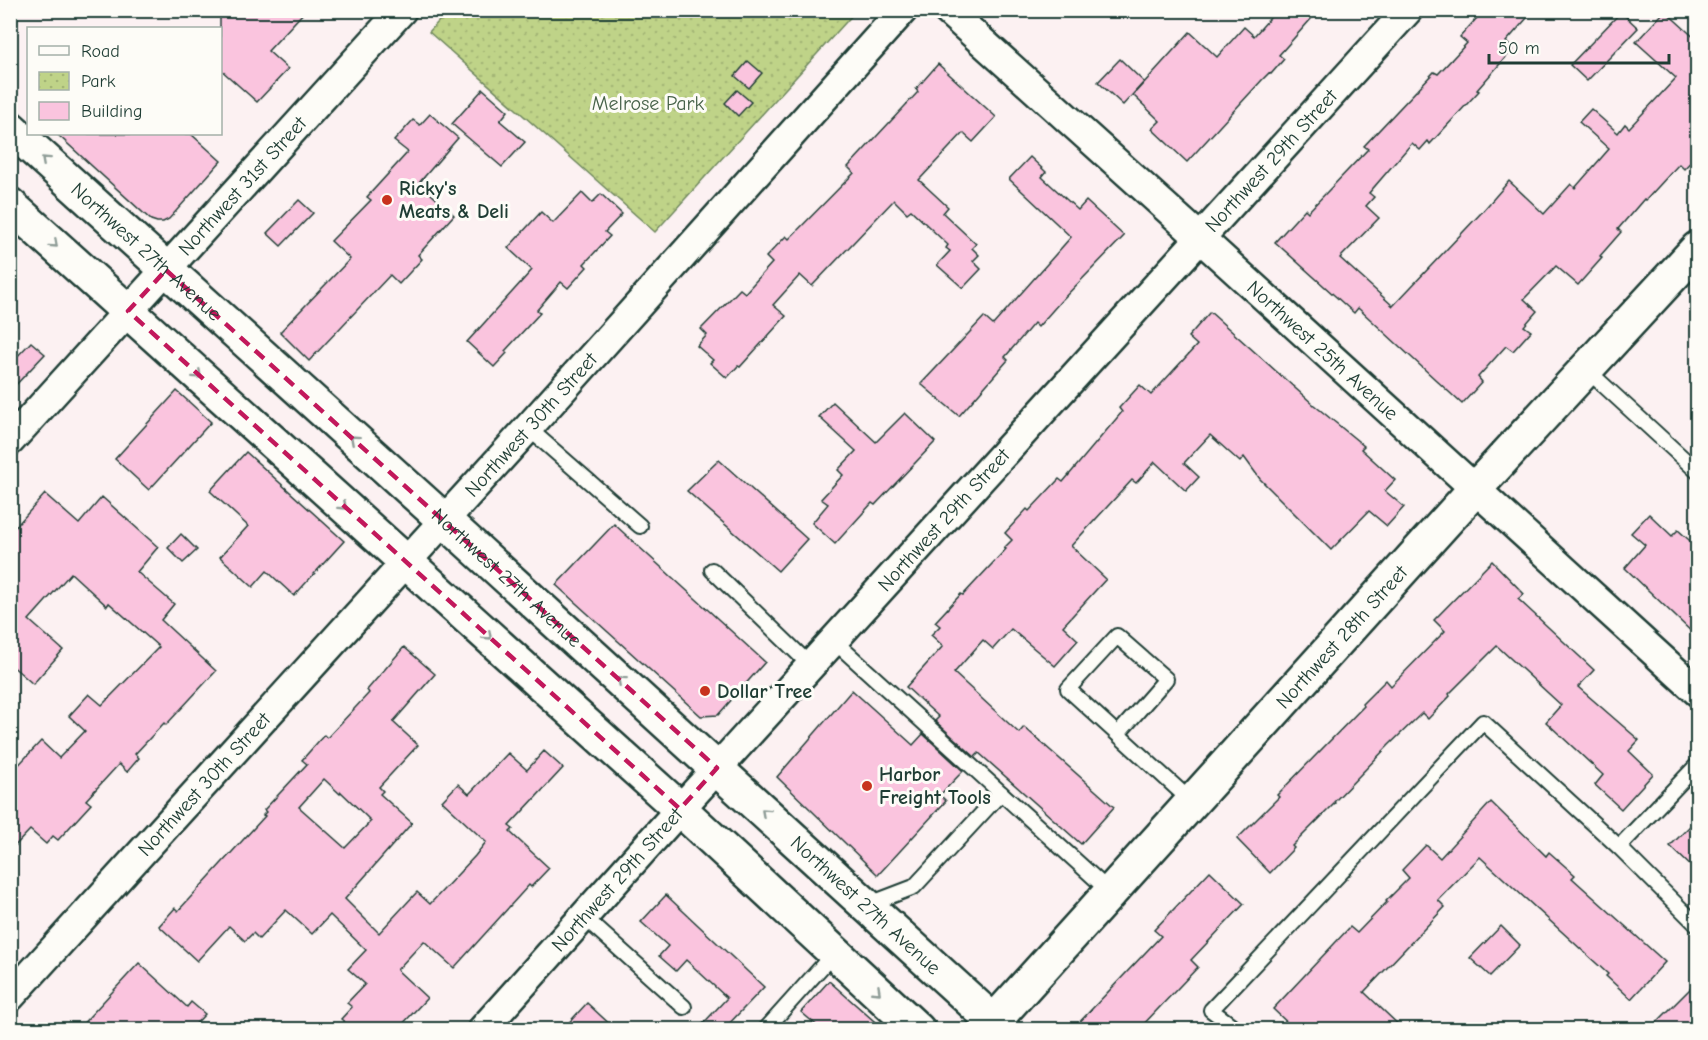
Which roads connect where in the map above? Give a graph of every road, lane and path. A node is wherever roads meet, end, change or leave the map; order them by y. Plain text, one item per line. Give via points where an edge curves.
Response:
1 (402, 10) edge
2 (903, 10) edge
3 (947, 10) edge
4 (1408, 10) edge
5 (10, 129) edge
6 (10, 205) edge
7 (1200, 238) junction
8 (1698, 248) edge
9 (166, 270) junction
10 (129, 311) junction
11 (1586, 369) junction
12 (528, 428) junction
13 (10, 441) edge
14 (1698, 472) edge
15 (1475, 489) junction
16 (444, 520) junction
17 (640, 526) dead end
18 (406, 562) junction
19 (712, 570) dead end
20 (834, 641) junction
21 (811, 666) junction
22 (1698, 692) edge
23 (1118, 734) junction
24 (1698, 764) edge
25 (717, 768) junction
26 (1001, 793) junction
27 (1192, 802) junction
28 (680, 809) junction
29 (1619, 848) junction
30 (1110, 892) junction
31 (867, 905) junction
32 (584, 917) junction
33 (1698, 926) edge
34 (835, 952) junction
35 (10, 997) edge
36 (684, 1007) dead end
37 (994, 1027) edge
38 (482, 1029) edge
39 (765, 1029) edge
40 (918, 1029) edge
41 (1238, 1029) edge

1 - 9 street, Northwest 31st Street
2 - 12 street, Northwest 30th Street
3 - 7 street, Northwest 25th Avenue
4 - 7 street, Northwest 29th Street
9 -> 5 main road, Northwest 27th Avenue
6 -> 10 main road
7 - 15 street, Northwest 25th Avenue
7 - 20 street, Northwest 29th Street
8 - 11 main road, Northwest 28th Street
9 - 10 street, Northwest 31st Street
16 -> 9 main road, Northwest 27th Avenue
10 - 13 street, Northwest 31st Street
10 -> 18 main road
11 - 14 lane
11 - 15 main road, Northwest 28th Street
12 - 16 street, Northwest 30th Street
12 - 17 lane
15 - 22 street, Northwest 25th Avenue
15 - 27 main road, Northwest 28th Street
16 - 18 street, Northwest 30th Street
25 -> 16 main road, Northwest 27th Avenue
18 -> 28 main road
18 - 35 street, Northwest 30th Street
19 - 21 lane
20 - 21 street, Northwest 29th Street
20 - 26 lane
21 - 25 street, Northwest 29th Street
23 - 23 lane via 1068,689 1117,636 1166,679
23 - 27 lane
24 - 29 lane
25 - 28 street, Northwest 29th Street
31 -> 25 main road, Northwest 27th Avenue
26 - 30 lane
26 - 31 lane via 914,887
27 - 30 main road, Northwest 28th Street
28 - 32 street, Northwest 29th Street
28 - 34 main road
29 - 33 lane
29 - 41 lane via 1483,722 1211,1010
30 - 37 main road, Northwest 28th Street
31 - 37 main road, Northwest 27th Avenue
32 - 36 lane
32 - 38 street, Northwest 29th Street
34 - 39 lane
34 -> 40 main road

